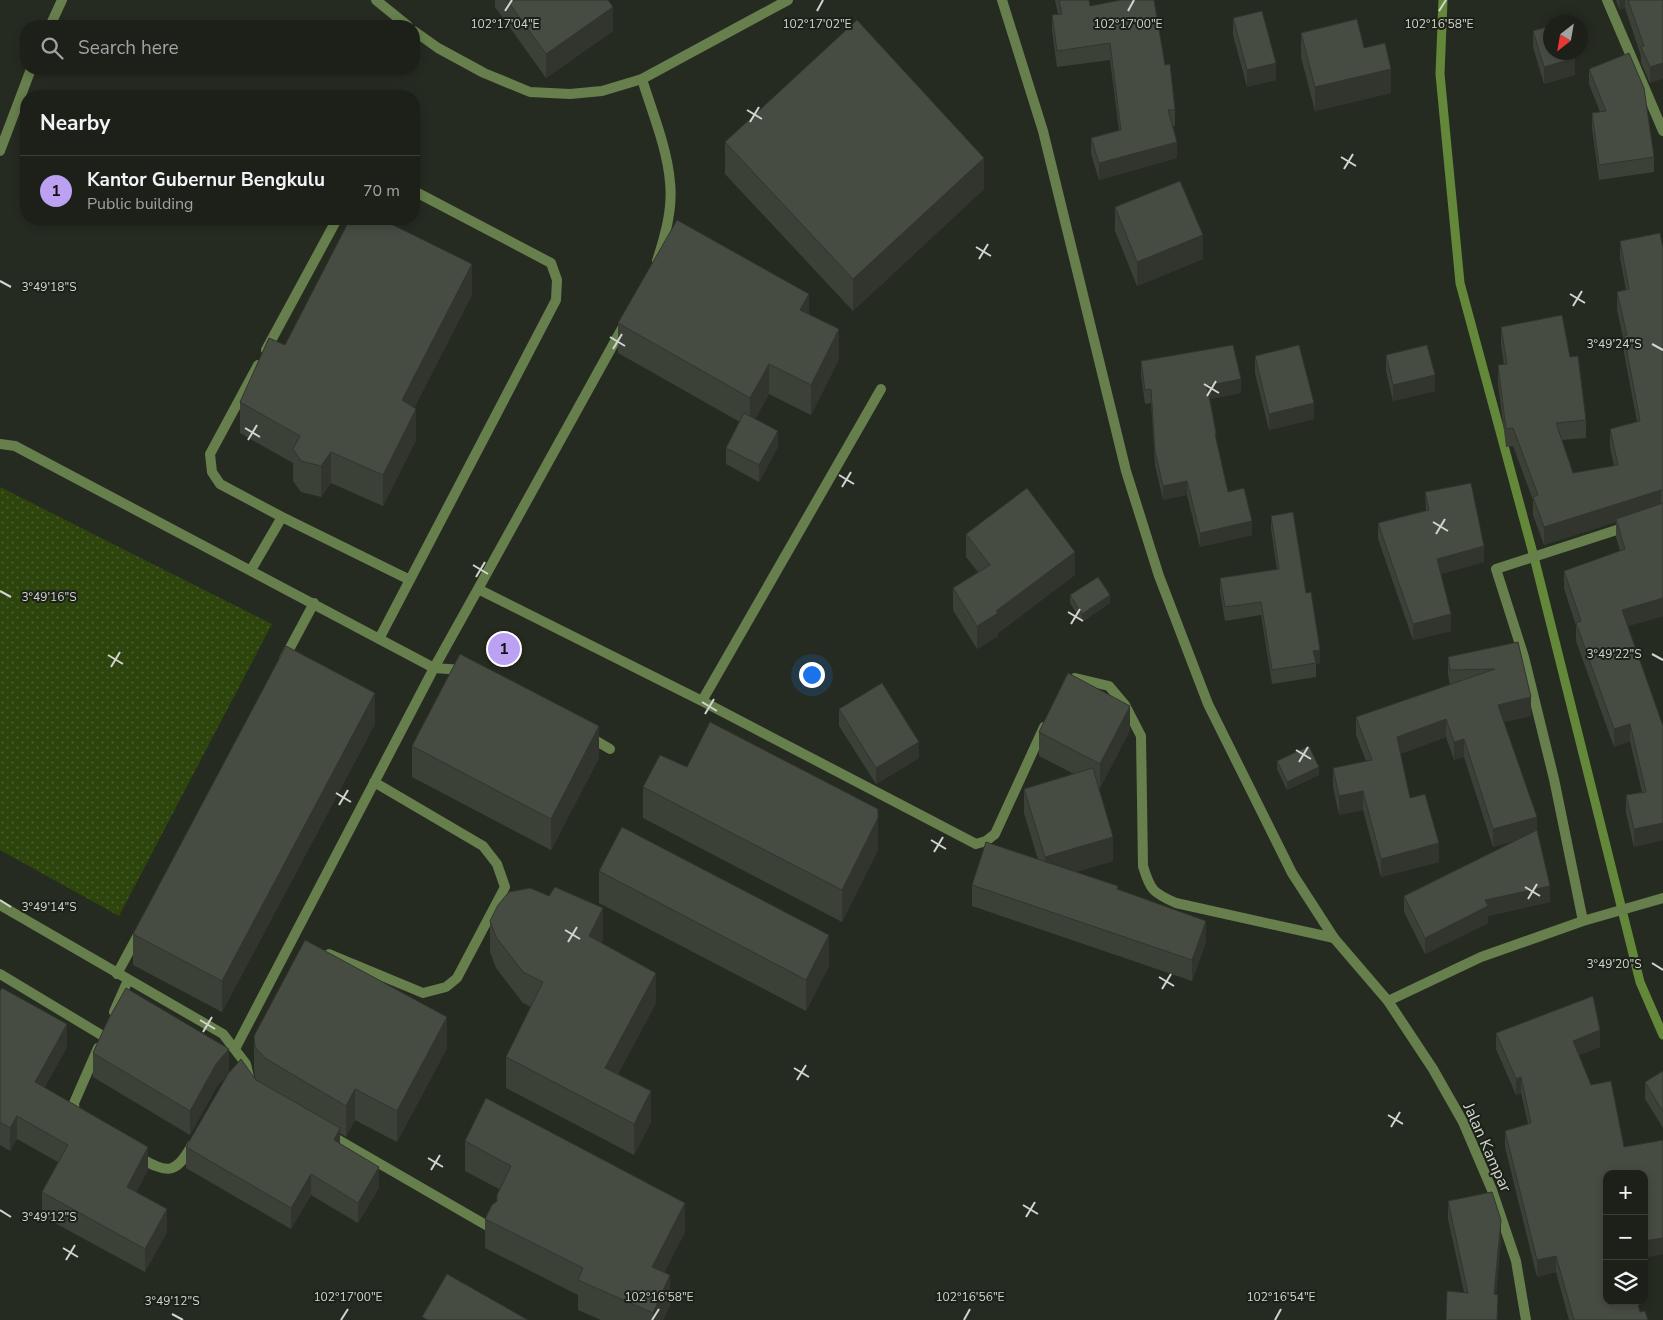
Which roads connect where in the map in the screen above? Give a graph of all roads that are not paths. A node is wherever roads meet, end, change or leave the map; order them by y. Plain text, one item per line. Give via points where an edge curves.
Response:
1 (62, 0) edge
2 (376, 0) edge
3 (788, 0) edge
4 (1002, 0) edge
5 (1607, 0) edge
6 (53, 20) edge
7 (401, 20) edge
8 (420, 35) edge
9 (29, 75) edge
10 (642, 79) junction
11 (23, 90) edge
12 (20, 98) edge
13 (1663, 130) edge
14 (0, 151) edge
15 (420, 194) edge
16 (334, 225) edge
17 (653, 268) edge
18 (629, 316) edge
19 (881, 389) dead end
20 (0, 444) edge
21 (282, 517) junction
22 (1636, 523) edge
23 (251, 570) junction
24 (410, 580) junction
25 (478, 589) junction
26 (314, 603) junction
27 (379, 639) junction
28 (281, 665) edge
29 (434, 668) junction
30 (472, 671) edge
31 (1062, 689) edge
32 (702, 701) junction
33 (1050, 716) edge
34 (578, 730) edge
35 (610, 749) dead end
36 (374, 782) junction
37 (1663, 898) edge
38 (0, 905) edge
39 (145, 921) edge
40 (1584, 921) junction
41 (1334, 938) junction
42 (319, 950) edge
43 (0, 974) edge
44 (117, 974) junction
45 (128, 980) junction
46 (1388, 1001) junction
47 (107, 1028) junction
48 (235, 1049) junction
49 (246, 1064) junction
50 (235, 1075) edge
51 (254, 1088) edge
52 (83, 1126) edge
53 (320, 1130) edge
54 (198, 1134) edge
55 (131, 1153) edge
56 (491, 1228) edge
57 (1526, 1320) edge

1 - 6 street
2 - 7 street
3 - 10 street
4 - 41 street, Jalan Kampar via 1043,131 1126,471 1159,576 1208,704 1292,873
5 - 13 street
8 - 10 street via 484,73 530,92 570,94 602,91
9 - 11 street
10 - 17 street via 670,183 668,223
12 - 14 street
15 - 24 street via 551,263 557,280 556,300
16 - 21 street via 210,454 212,472 220,484
18 - 25 street
19 - 32 street
20 - 23 street via 15,446
21 - 23 street
21 - 24 street
22 - 40 street via 1496,569 1524,657
23 - 26 street
24 - 27 street
25 - 29 street
25 - 32 street
26 - 27 street
26 - 28 street
27 - 29 street
29 - 30 street
29 - 36 street
31 - 41 street via 1075,678 1109,686 1126,705 1141,736 1142,866 1148,885 1156,894 1176,903
32 - 33 street via 976,844 995,834
34 - 35 street
36 - 42 street via 483,846 497,864 504,887 457,978 446,987 423,994
36 - 48 street via 297,940
37 - 40 street
38 - 44 street
39 - 44 street
40 - 46 street via 1481,957
41 - 46 street, Jalan Kampar
43 - 47 street
44 - 45 street
45 - 47 street
45 - 48 street via 223,1034
46 - 57 street, Jalan Kampar via 1433,1068 1462,1122 1492,1190 1516,1261
47 - 52 street via 74,1103 74,1116
48 - 49 street
49 - 50 street
49 - 51 street via 249,1081
53 - 56 street
54 - 55 street via 184,1160 175,1168 165,1170

